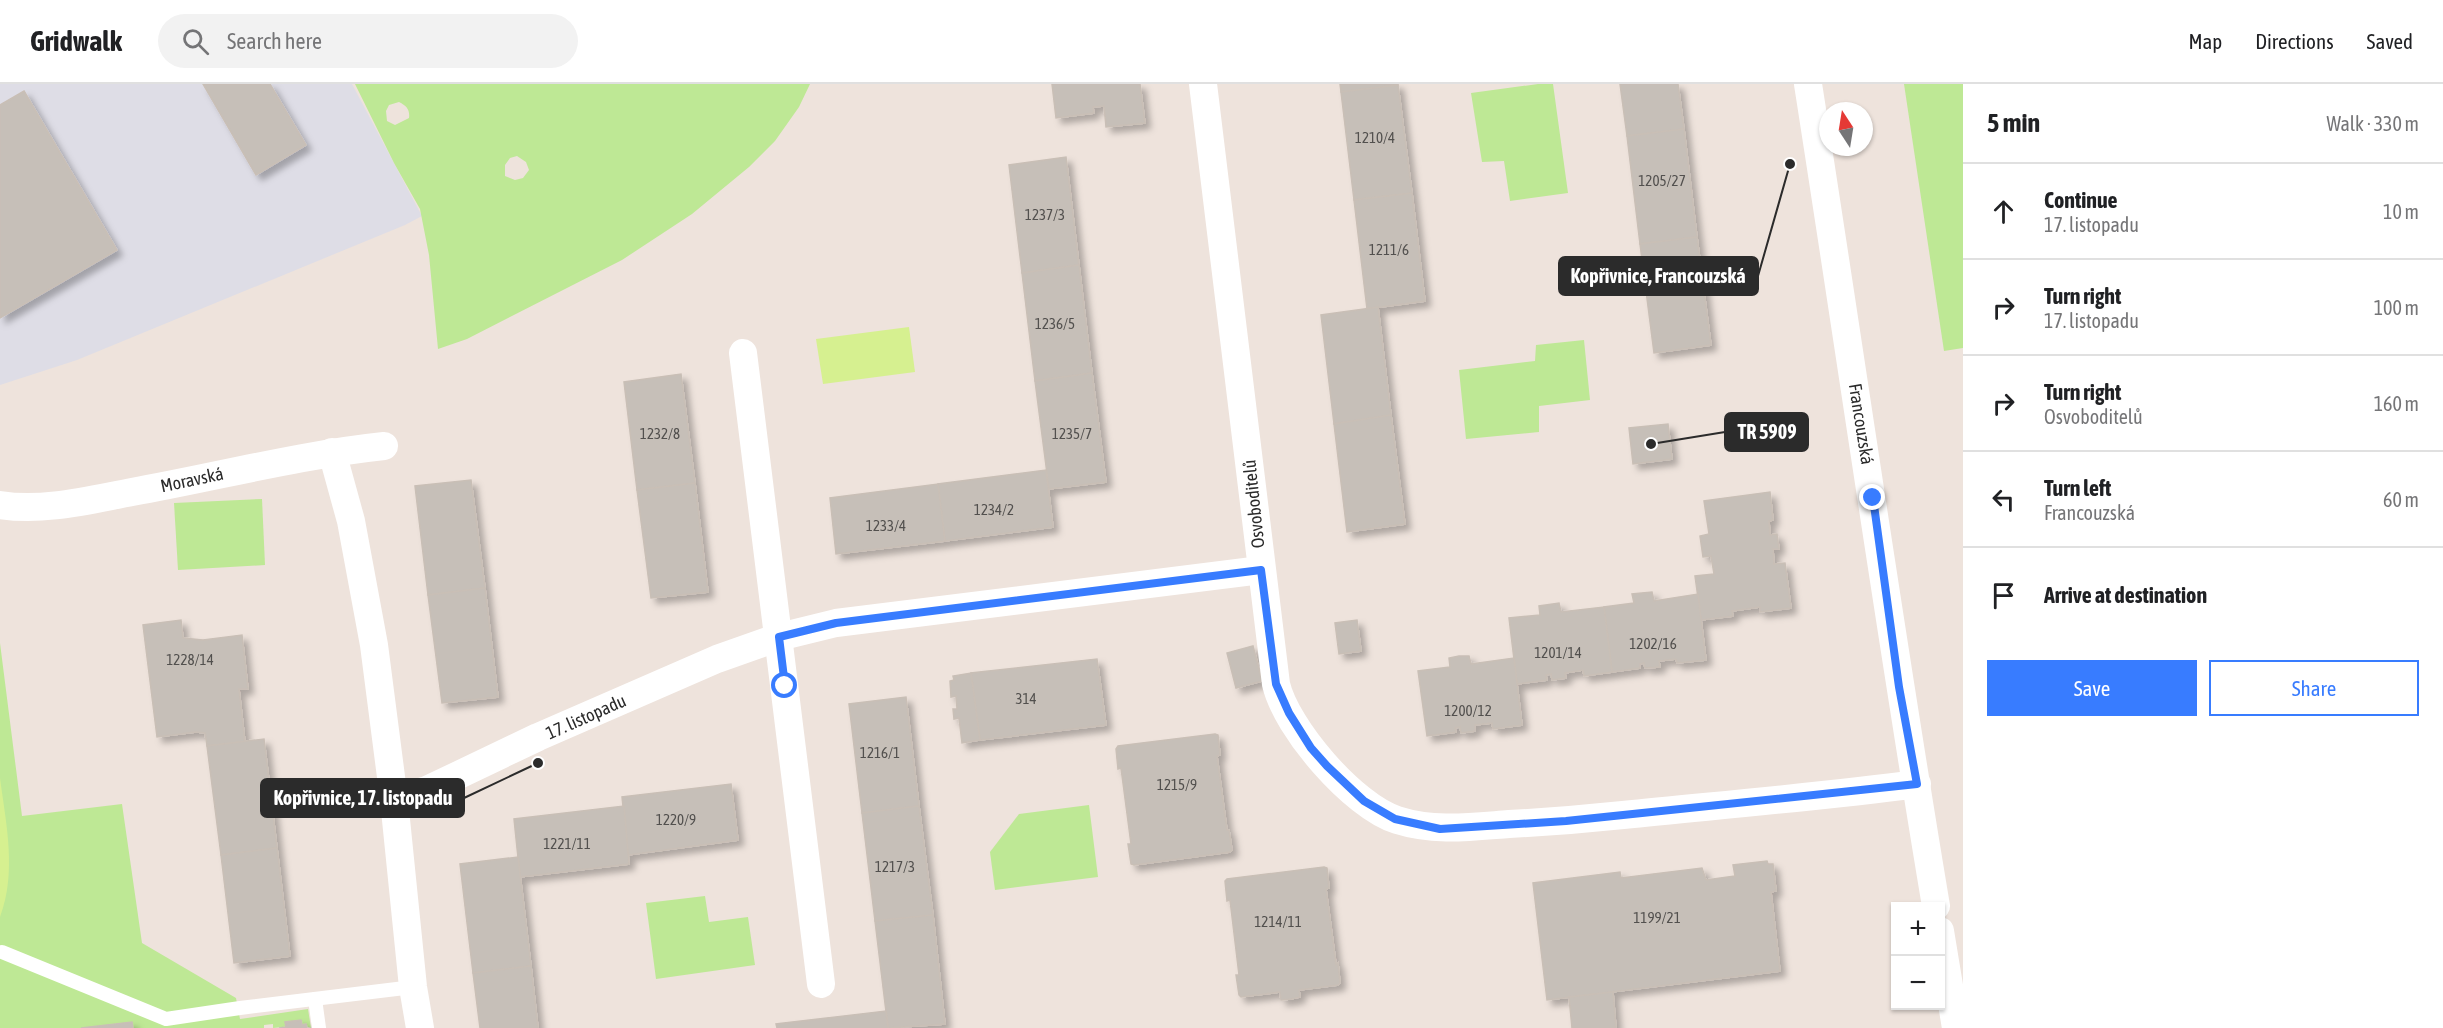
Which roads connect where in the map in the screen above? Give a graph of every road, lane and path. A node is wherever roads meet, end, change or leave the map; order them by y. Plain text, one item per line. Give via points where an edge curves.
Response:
1 (1203, 84) edge
2 (1808, 84) edge
3 (742, 353) dead end
4 (384, 446) dead end
5 (332, 452) junction
6 (0, 505) edge
7 (1261, 570) junction
8 (779, 637) junction
9 (1917, 784) junction
10 (394, 800) junction
11 (1935, 902) edge
12 (2, 952) dead end
13 (1945, 956) edge
14 (821, 984) dead end
15 (413, 987) junction
16 (315, 999) junction
17 (166, 1024) edge
18 (319, 1028) edge
19 (420, 1028) edge
20 (1956, 1028) edge

1 - 7 street, Osvoboditelů
2 - 9 street, Francouzská
3 - 8 street
4 - 5 street, Moravská
5 - 6 street, Moravská via 86,501 37,507
5 - 10 street via 366,599
7 - 8 street, 17. listopadu via 836,623
7 - 9 street, Osvoboditelů via 1276,684 1289,713 1327,766 1364,801 1395,819 1440,829 1566,821
8 - 10 street, 17. listopadu via 717,659 427,790
8 - 14 street
9 - 11 street, Francouzská
10 - 15 street
12 - 17 lane
13 - 20 street
15 - 16 lane
15 - 19 street
16 - 17 lane
16 - 18 lane

